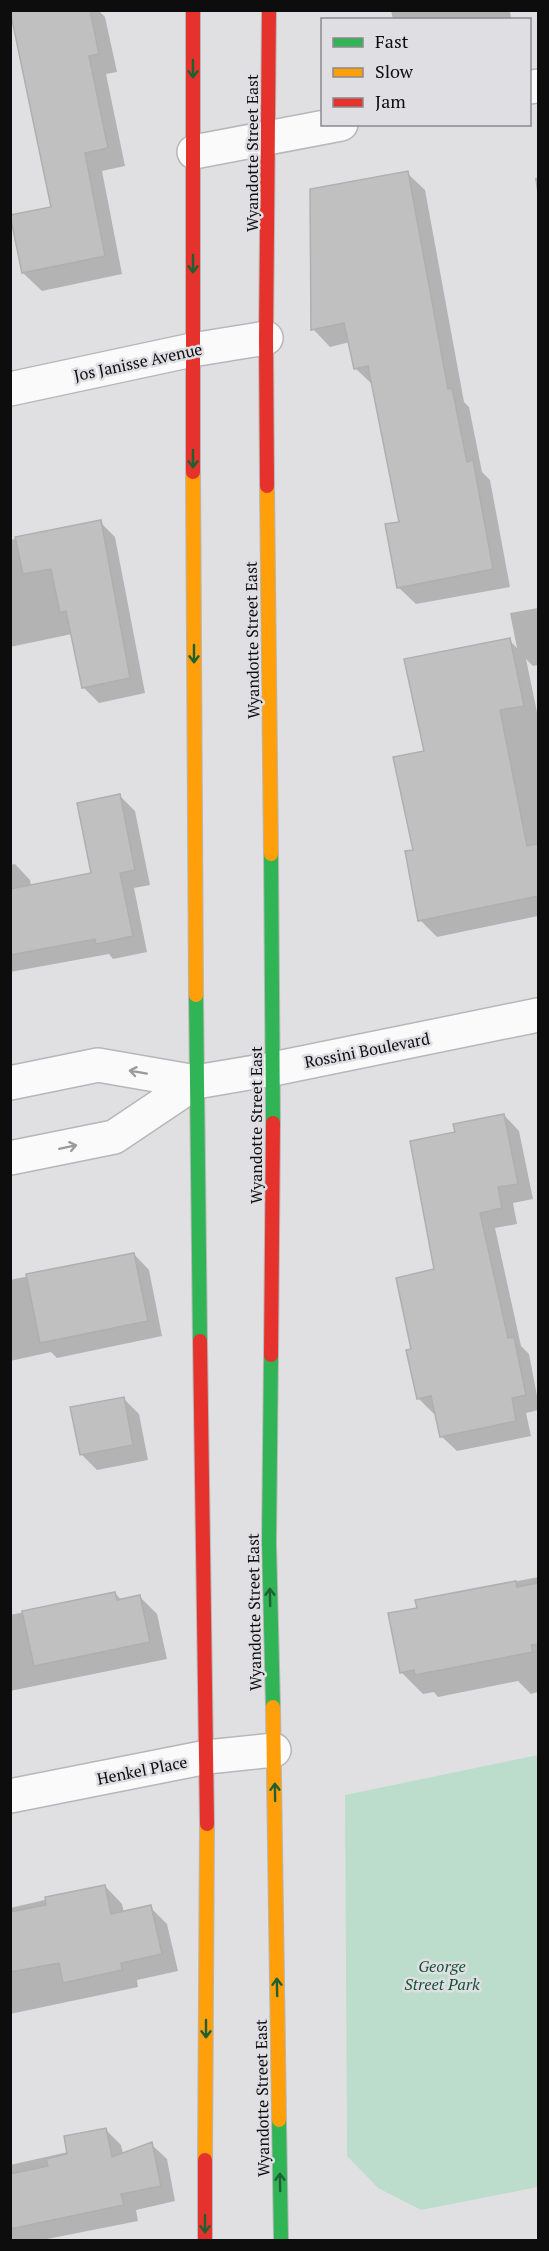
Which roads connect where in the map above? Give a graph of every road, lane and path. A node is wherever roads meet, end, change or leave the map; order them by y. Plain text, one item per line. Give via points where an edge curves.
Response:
1 (193, 10) edge
2 (269, 10) edge
3 (331, 126) edge
4 (269, 139) junction
5 (194, 152) junction
6 (266, 338) junction
7 (192, 350) junction
8 (10, 389) edge
9 (538, 1015) edge
10 (273, 1069) junction
11 (196, 1082) junction
12 (10, 1083) edge
13 (10, 1158) edge
14 (274, 1749) junction
15 (207, 1757) junction
16 (10, 1796) edge
17 (205, 2241) edge
18 (281, 2241) edge

1 -> 5 main road
2 - 4 main road, Wyandotte Street East
3 - 4 street
4 - 5 street
4 - 6 main road, Wyandotte Street East
5 -> 7 main road
6 - 7 street, Jos Janisse Avenue
6 - 10 main road, Wyandotte Street East
7 - 8 street, Jos Janisse Avenue
7 -> 11 main road
9 - 10 street, Rossini Boulevard
10 - 11 street, Rossini Boulevard
14 -> 10 main road, Wyandotte Street East via 269,1543
11 -> 12 street, Rossini Boulevard via 98,1065
13 -> 11 street, Rossini Boulevard via 114,1137
11 - 15 main road
14 - 15 street, Henkel Place
18 -> 14 main road, Wyandotte Street East
15 - 16 street, Henkel Place
15 -> 17 main road

